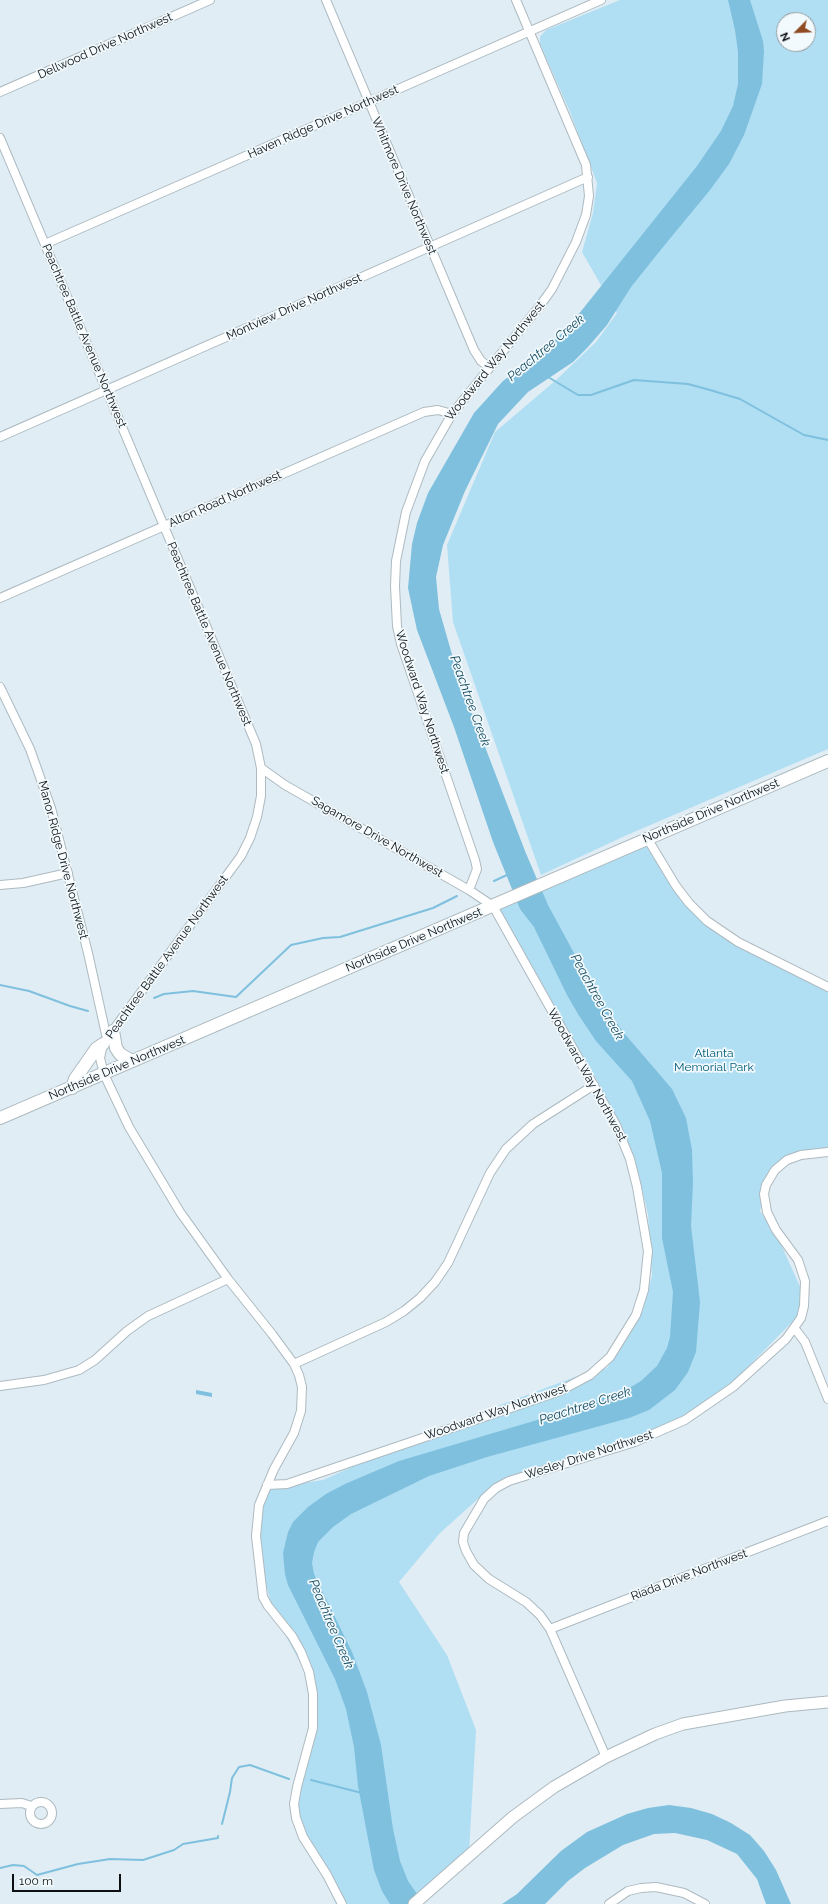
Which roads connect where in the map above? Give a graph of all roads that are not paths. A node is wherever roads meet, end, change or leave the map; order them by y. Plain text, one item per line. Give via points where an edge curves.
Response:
1 (210, 0) edge
2 (326, 0) edge
3 (516, 0) edge
4 (601, 0) edge
5 (529, 31) junction
6 (0, 92) edge
7 (368, 102) junction
8 (0, 138) edge
9 (588, 177) junction
10 (45, 244) junction
11 (429, 247) junction
12 (489, 367) junction
13 (106, 389) junction
14 (452, 414) junction
15 (0, 437) edge
16 (164, 526) junction
17 (0, 598) edge
18 (0, 687) edge
19 (828, 761) edge
20 (261, 768) junction
21 (646, 838) junction
22 (68, 873) junction
23 (0, 885) edge
24 (469, 890) junction
25 (493, 906) junction
26 (828, 987) edge
27 (108, 1038) junction
28 (132, 1061) junction
29 (104, 1074) junction
30 (594, 1085) junction
31 (72, 1088) junction
32 (0, 1118) edge
33 (828, 1152) edge
34 (228, 1279) junction
35 (794, 1329) junction
36 (294, 1364) junction
37 (0, 1386) edge
38 (828, 1399) edge
39 (267, 1484) junction
40 (828, 1521) edge
41 (550, 1629) junction
42 (828, 1702) edge
43 (606, 1757) junction
44 (0, 1804) edge
45 (31, 1806) dead end
46 (342, 1904) edge
47 (414, 1904) edge
48 (609, 1904) edge
49 (705, 1904) edge

1 - 6 street, Dellwood Drive Northwest
2 - 7 street, Whitmore Drive Northwest
3 - 5 street, Woodward Way Northwest
4 - 5 street, Haven Ridge Drive Northwest
5 - 7 street, Haven Ridge Drive Northwest
5 - 9 street, Woodward Way Northwest via 582,152
7 - 10 street, Haven Ridge Drive Northwest
7 - 11 street, Whitmore Drive Northwest
8 - 10 street, Peachtree Battle Avenue Northwest
9 - 11 street, Montview Drive Northwest
9 - 12 street, Woodward Way Northwest via 586,215 564,268 539,307
10 - 13 street, Peachtree Battle Avenue Northwest
11 - 12 street, Whitmore Drive Northwest via 474,350 481,361
11 - 13 street, Montview Drive Northwest
12 - 14 street, Woodward Way Northwest
13 - 15 street, Montview Drive Northwest
13 - 16 street, Peachtree Battle Avenue Northwest
14 - 16 street, Alton Road Northwest via 438,410 424,412
14 - 24 street, Woodward Way Northwest via 425,462 406,512 396,560 396,626 478,869
16 - 17 street, Alton Road Northwest
16 - 20 street, Peachtree Battle Avenue Northwest via 256,744
18 - 22 street, Manor Ridge Drive Northwest via 41,778 56,823
19 - 21 main road, Northside Drive Northwest
20 - 24 street, Sagamore Drive Northwest
20 - 27 street, Peachtree Battle Avenue Northwest via 261,796 257,818 241,856
21 - 25 main road, Northside Drive Northwest
21 - 26 street via 676,886 707,921 738,942
22 - 23 street via 23,883
22 - 27 street, Manor Ridge Drive Northwest
24 - 25 street, Sagamore Drive Northwest
25 - 28 main road, Northside Drive Northwest
25 - 30 street, Woodward Way Northwest
27 - 28 main road via 120,1054
27 - 29 street, Peachtree Battle Avenue Northwest via 100,1058
27 - 31 main road via 96,1049 75,1079
28 - 29 main road, Northside Drive Northwest
29 - 31 main road, Northside Drive Northwest
29 - 34 street, Peachtree Battle Avenue Northwest via 140,1146 180,1212
30 - 36 street via 533,1124 506,1149 490,1173 448,1263 420,1298 386,1322
30 - 39 street, Woodward Way Northwest via 616,1125 630,1159 648,1251 647,1276 640,1304 630,1326 610,1357 590,1375 560,1391 287,1484
31 - 32 main road, Northside Drive Northwest
33 - 35 street, Wesley Drive Northwest via 795,1157 784,1162 770,1177 764,1194 764,1204 769,1218 798,1260 805,1282 804,1306
34 - 36 street, Peachtree Battle Avenue Northwest
34 - 37 street via 148,1316 127,1331 96,1360 79,1370 44,1380
35 - 38 street via 805,1342
35 - 41 street, Wesley Drive Northwest via 733,1387 685,1420 635,1442 509,1481 484,1499 464,1533 466,1552 482,1574 526,1602
36 - 39 street, Peachtree Battle Avenue Northwest via 302,1387 301,1411 294,1433
39 - 46 street, Peachtree Battle Avenue Northwest via 259,1505 256,1524 261,1588 268,1606 292,1636 301,1652 309,1672 313,1694 313,1728 296,1787 296,1818 303,1837
40 - 41 street, Riada Drive Northwest
41 - 43 street, Wesley Drive Northwest
42 - 43 main road via 785,1706 683,1724
43 - 47 main road via 533,1802
44 - 45 street
48 - 49 street via 628,1891 656,1887 684,1893

